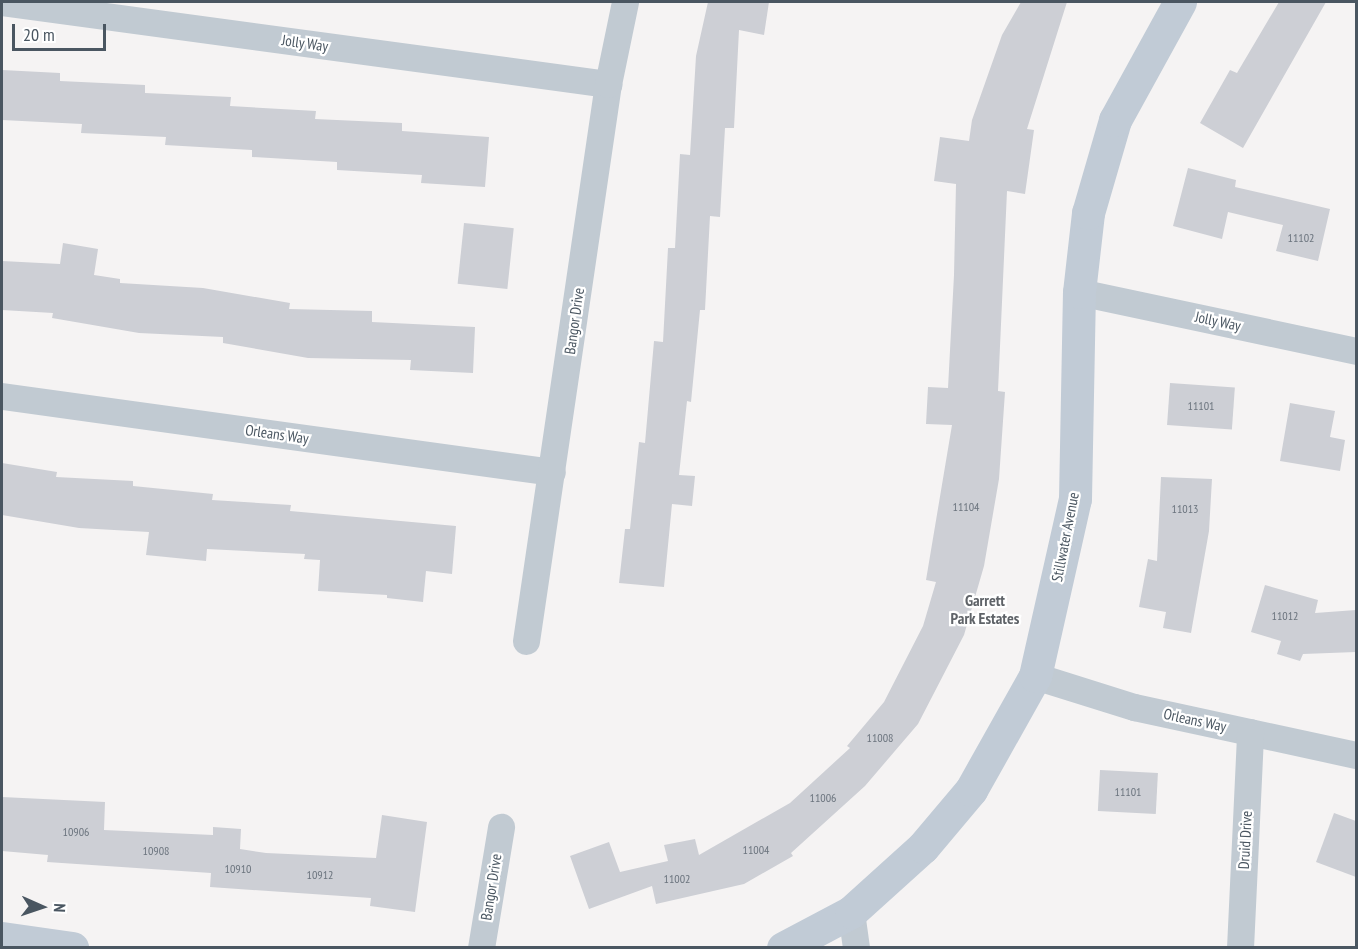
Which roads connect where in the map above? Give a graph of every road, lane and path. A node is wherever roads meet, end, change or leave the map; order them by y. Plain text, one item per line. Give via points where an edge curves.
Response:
1 (2, 2) edge
2 (625, 2) edge
3 (1180, 2) edge
4 (608, 84) junction
5 (1079, 292) junction
6 (1356, 351) edge
7 (2, 396) edge
8 (552, 472) junction
9 (526, 641) dead end
10 (1035, 676) junction
11 (1250, 732) junction
12 (1356, 755) edge
13 (501, 827) dead end
14 (851, 912) junction
15 (2, 938) edge
16 (72, 948) edge
17 (481, 948) edge
18 (783, 948) edge
19 (856, 948) edge
20 (1240, 948) edge

1 - 4 street, Jolly Way
2 - 4 street, Bangor Drive
3 - 5 street, Stillwater Avenue via 1115,120 1088,213
4 - 8 street, Bangor Drive
5 - 6 street, Jolly Way
5 - 10 street, Stillwater Avenue via 1075,499
7 - 8 street, Orleans Way
8 - 9 street, Bangor Drive
10 - 11 street, Orleans Way via 1134,707
10 - 14 street, Stillwater Avenue via 971,790 923,847
11 - 12 street, Orleans Way
11 - 20 street, Druid Drive
13 - 17 street, Bangor Drive
14 - 18 street, Stillwater Avenue
14 - 19 street
15 - 16 street

